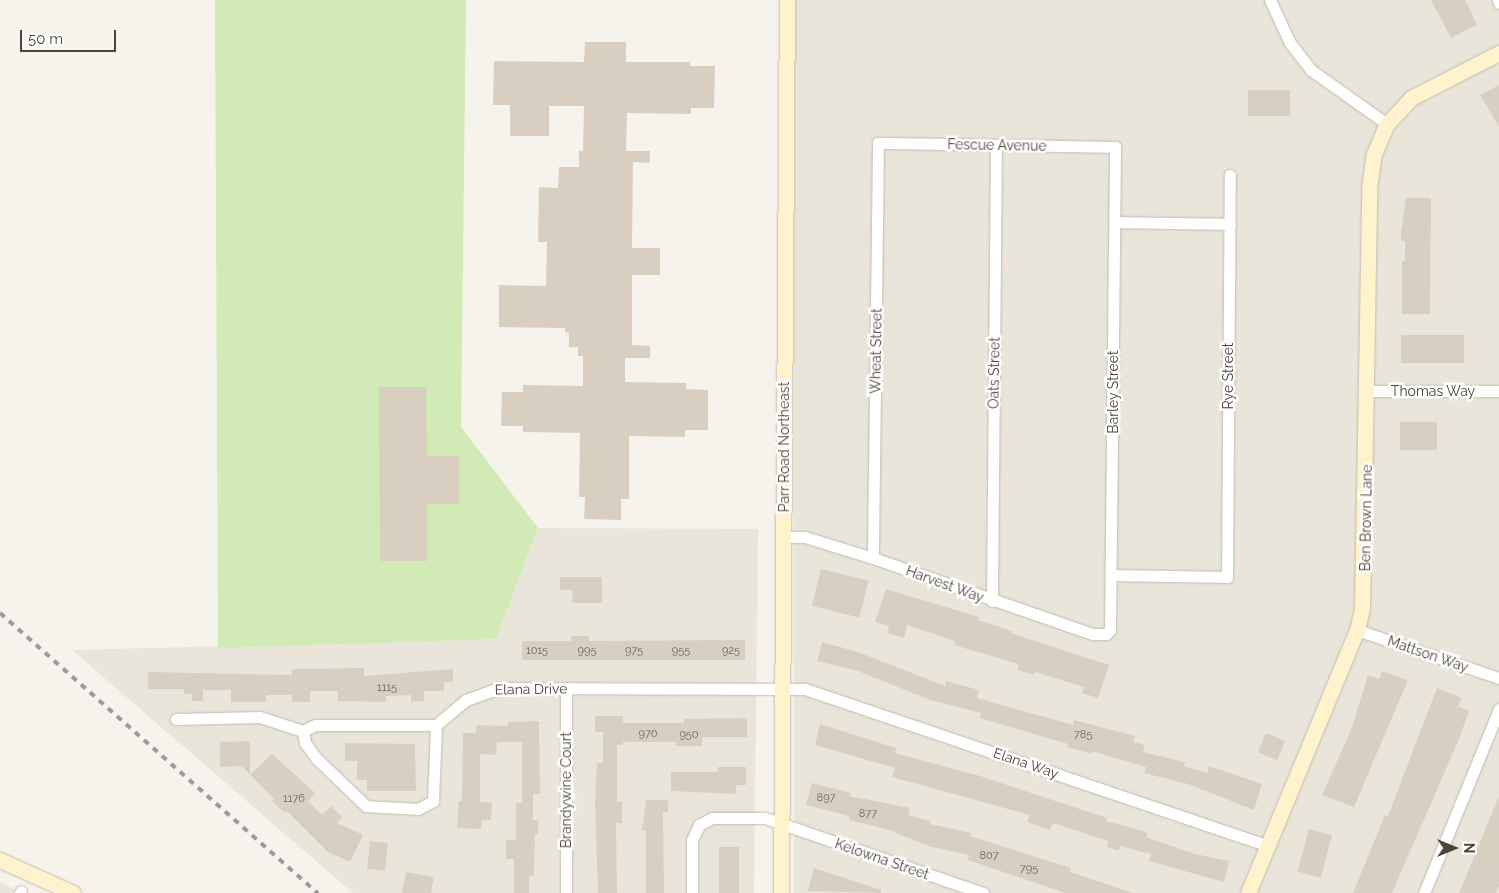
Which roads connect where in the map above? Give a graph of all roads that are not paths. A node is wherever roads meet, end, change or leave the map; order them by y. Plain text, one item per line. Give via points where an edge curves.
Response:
1 (787, 0) edge
2 (1270, 0) edge
3 (1499, 54) edge
4 (1387, 124) junction
5 (878, 143) joint
6 (996, 145) junction
7 (1116, 147) joint
8 (1230, 175) dead end
9 (1115, 222) junction
10 (1230, 224) junction
11 (1367, 391) junction
12 (1499, 391) edge
13 (783, 537) junction
14 (873, 558) junction
15 (1112, 575) junction
16 (992, 601) junction
17 (1357, 630) junction
18 (1106, 634) joint
19 (1499, 678) edge
20 (566, 688) junction
21 (782, 689) junction
22 (1499, 708) edge
23 (176, 719) dead end
24 (436, 725) junction
25 (303, 731) junction
26 (781, 824) junction
27 (1268, 846) junction
28 (0, 860) edge
29 (74, 893) edge
30 (566, 893) edge
31 (692, 893) edge
32 (781, 893) edge
33 (983, 893) edge
34 (1248, 893) edge
35 (1424, 893) edge

1 - 13 main road, Parr Road Northeast
2 - 4 street via 1290,43 1311,70
3 - 4 main road via 1411,98
4 - 11 main road, Ben Brown Lane via 1370,171
5 - 6 street, Fescue Avenue
5 - 14 street, Wheat Street
6 - 7 street, Fescue Avenue
6 - 16 street, Oats Street
7 - 9 street, Barley Street
8 - 10 street, Rye Street
9 - 10 street
9 - 15 street, Barley Street
10 - 15 street, Rye Street via 1227,577
11 - 12 street, Thomas Way
11 - 17 main road, Ben Brown Lane via 1365,586
13 - 14 street, Harvest Way via 805,537
13 - 21 main road, Parr Road Northeast
14 - 16 street, Harvest Way
15 - 18 street, Barley Street via 1112,624
16 - 18 street, Harvest Way via 1093,634
17 - 19 street, Mattson Way
17 - 27 main road, Ben Brown Lane
20 - 21 street, Elana Drive
20 - 24 street, Elana Drive via 488,689 466,700
20 - 30 street, Brandywine Court
21 - 26 main road, Parr Road Northeast
21 - 27 street, Elana Way via 810,691
22 - 35 street
23 - 25 street via 260,717
24 - 25 street via 315,725
24 - 25 street via 433,801 418,809 366,806 317,759 305,743
26 - 31 street, Kelowna Street via 765,818 705,820 692,840
26 - 32 main road, Parr Road Northeast
26 - 33 street, Kelowna Street
27 - 34 main road, Ben Brown Lane
28 - 29 main road

